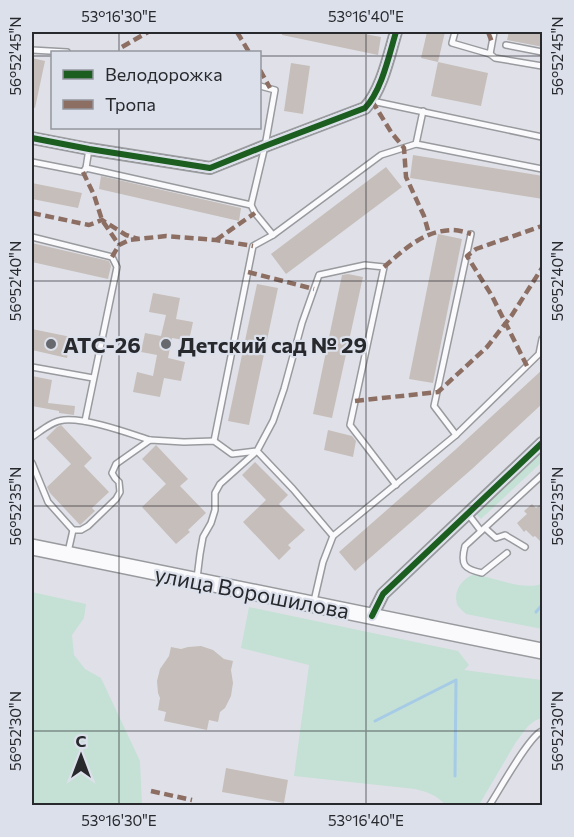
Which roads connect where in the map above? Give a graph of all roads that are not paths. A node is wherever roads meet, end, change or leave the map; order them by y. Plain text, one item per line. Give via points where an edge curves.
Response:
1 (396, 32) edge
2 (454, 32) edge
3 (494, 32) edge
4 (506, 45) dead end
5 (32, 50) edge
6 (51, 51) edge
7 (543, 52) edge
8 (490, 54) junction
9 (543, 66) edge
10 (261, 86) edge
11 (372, 101) junction
12 (423, 111) junction
13 (543, 137) edge
14 (32, 138) edge
15 (416, 144) junction
16 (265, 146) junction
17 (89, 149) junction
18 (32, 162) edge
19 (86, 168) junction
20 (543, 169) edge
21 (251, 205) junction
22 (471, 234) dead end
23 (273, 235) junction
24 (32, 237) edge
25 (543, 339) edge
26 (541, 355) edge
27 (32, 367) edge
28 (93, 378) junction
29 (85, 421) junction
30 (456, 435) junction
31 (32, 437) edge
32 (150, 440) junction
33 (214, 441) junction
34 (543, 443) edge
35 (257, 451) junction
36 (32, 463) edge
37 (543, 475) edge
38 (396, 485) junction
39 (468, 514) junction
40 (483, 529) junction
41 (73, 530) junction
42 (333, 536) junction
43 (32, 547) edge
44 (525, 547) dead end
45 (507, 553) dead end
46 (67, 554) junction
47 (196, 581) junction
48 (313, 604) junction
49 (372, 616) junction
50 (543, 651) edge
51 (543, 731) edge
52 (489, 806) edge

1 - 11 street
2 - 8 lane via 452,43
3 - 8 lane
4 - 7 lane
5 - 6 lane
8 - 9 lane
10 - 16 lane via 275,90
11 - 12 lane
11 - 16 street via 365,108
12 - 13 lane
12 - 15 lane
14 - 17 street
15 - 20 lane
15 - 23 lane via 381,155
16 - 17 street via 210,168
16 - 21 lane
17 - 19 lane
18 - 19 lane via 83,172
19 - 21 lane
21 - 23 lane
22 - 30 lane via 434,406
23 - 33 lane via 253,246
24 - 28 lane via 112,257 117,267
25 - 26 lane
26 - 30 lane
27 - 28 lane
28 - 29 lane
29 - 31 lane via 55,422
29 - 32 lane
30 - 38 lane
32 - 33 lane
32 - 41 lane via 116,464 112,473 120,492 116,499 88,526
33 - 35 lane via 232,454
34 - 39 street
35 - 38 lane via 273,421 319,275 365,265 384,267 350,426
35 - 42 lane
35 - 47 lane via 215,493 216,510 203,537
36 - 41 lane via 48,502
37 - 40 lane
38 - 42 lane
39 - 40 lane
39 - 49 street via 383,594
40 - 44 lane via 496,538 505,535
40 - 45 lane via 465,546 463,564 469,571 482,573
41 - 46 lane
42 - 48 lane
43 - 46 main road, улица Ворошилова
46 - 47 main road, улица Ворошилова
47 - 48 main road, улица Ворошилова
48 - 49 main road, улица Ворошилова
49 - 50 main road, улица Ворошилова
51 - 52 lane via 528,744

